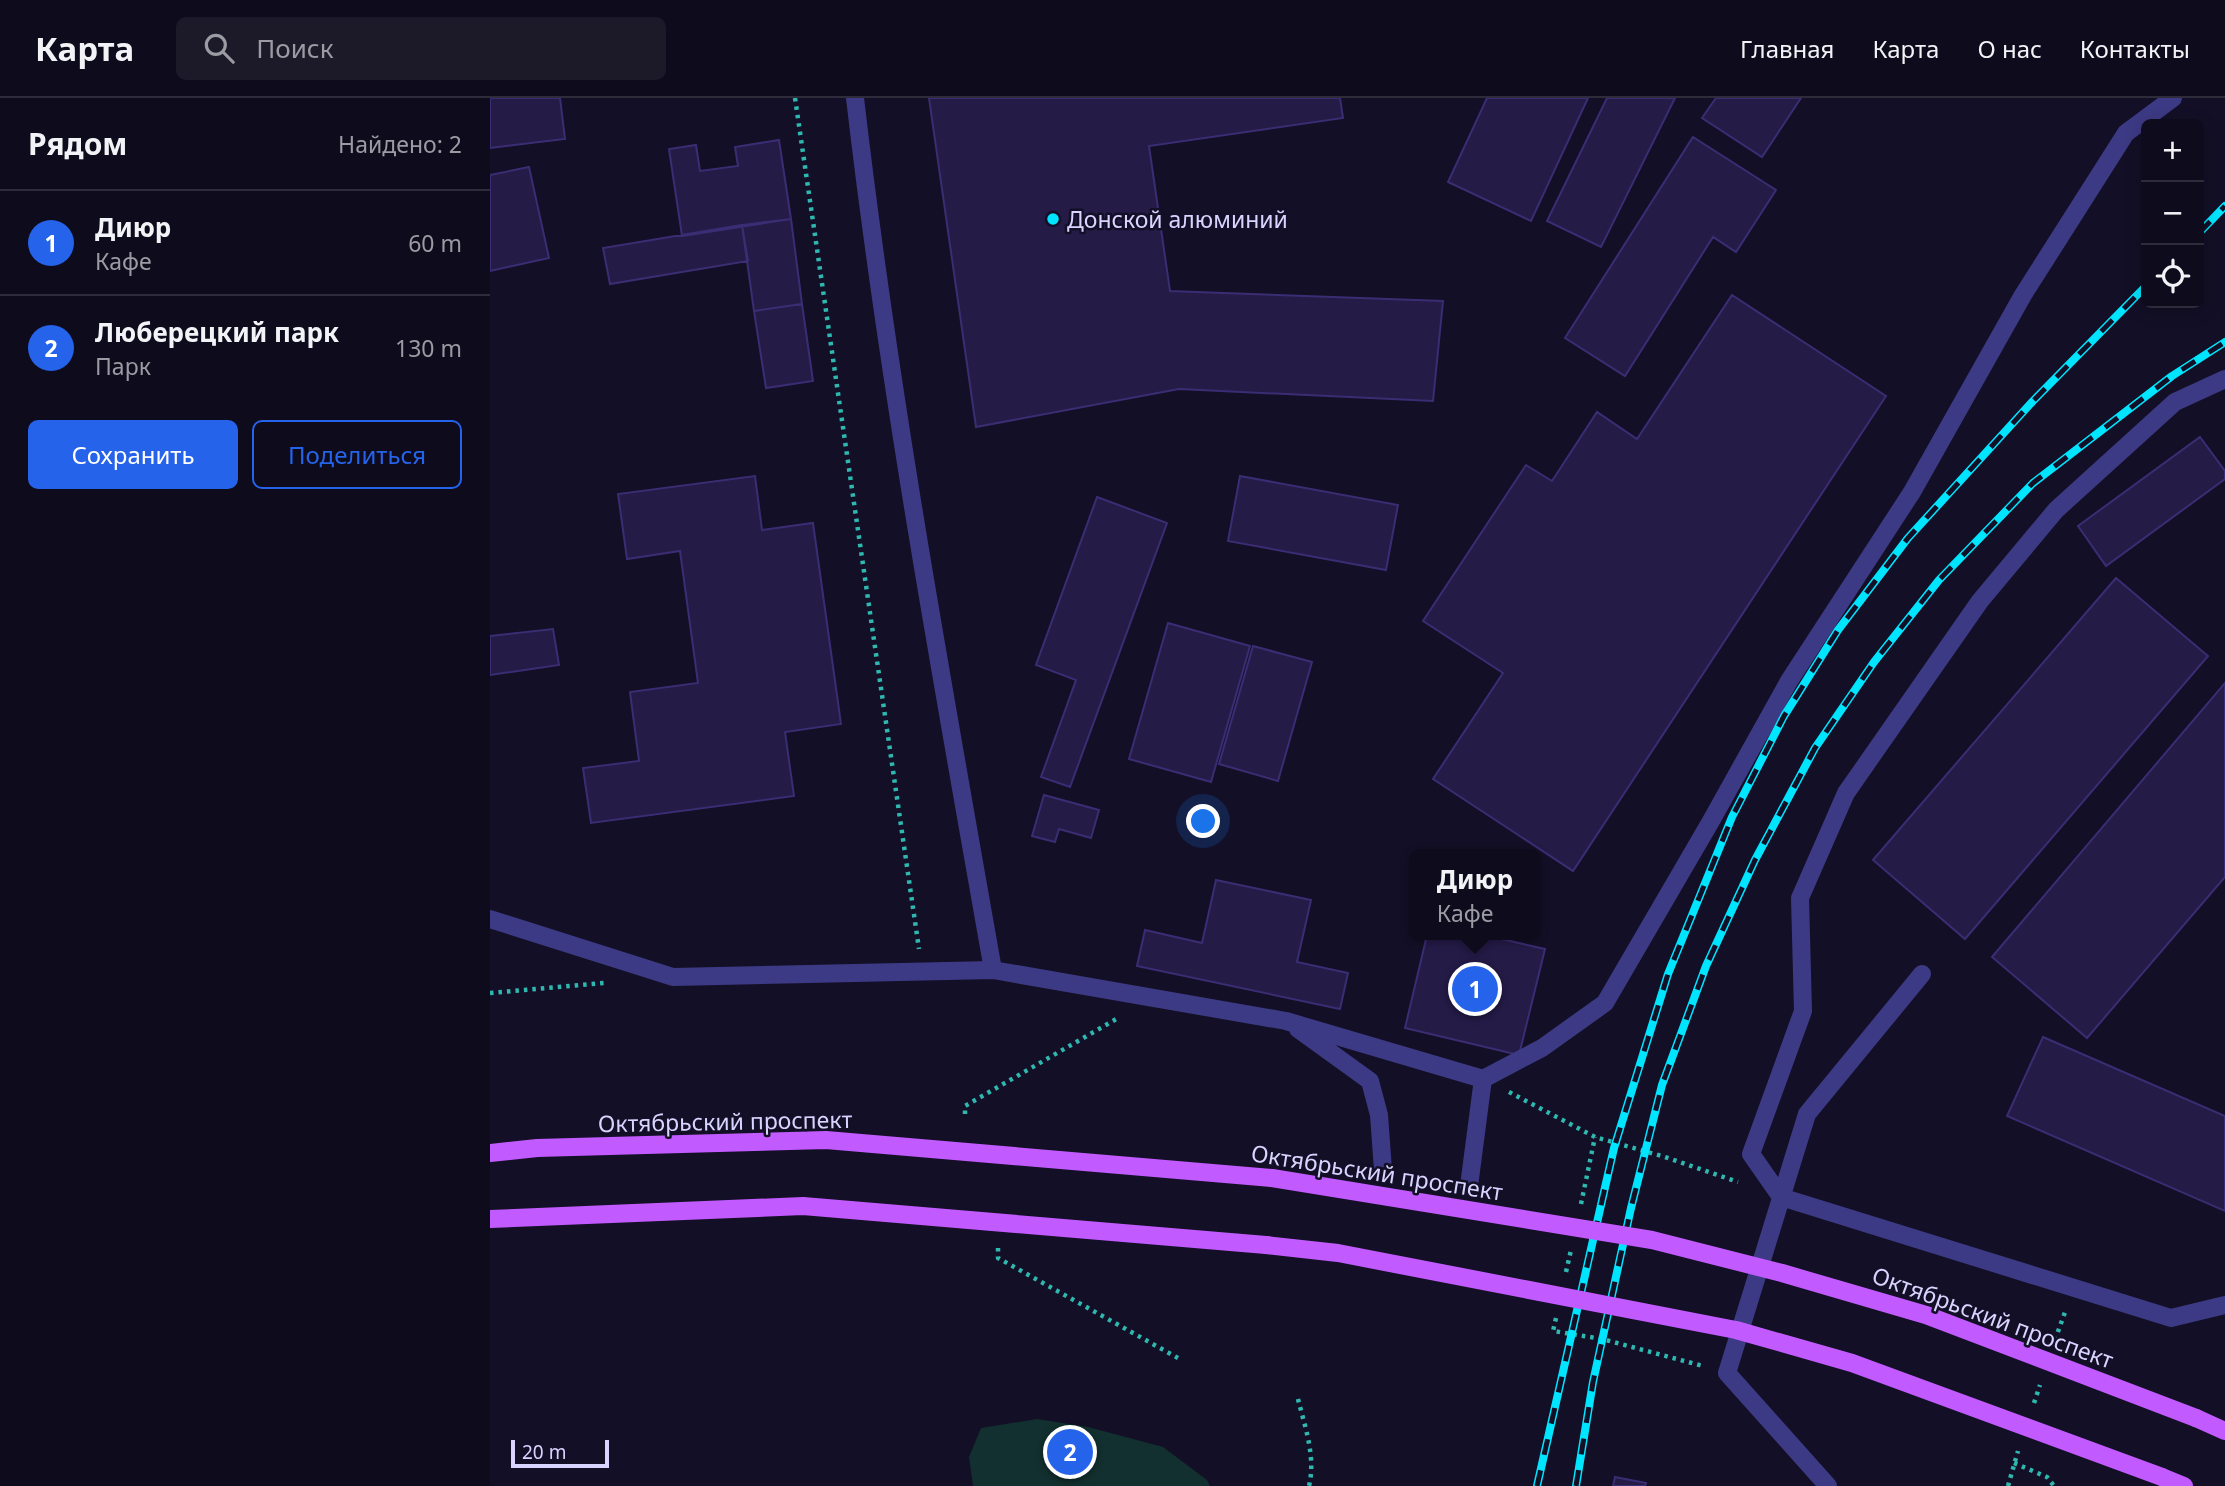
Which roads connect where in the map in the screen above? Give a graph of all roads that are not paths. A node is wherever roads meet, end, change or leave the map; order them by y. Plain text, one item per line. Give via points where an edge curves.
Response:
1 (855, 98) edge
2 (2172, 98) edge
3 (2225, 379) edge
4 (490, 919) edge
5 (993, 970) junction
6 (1922, 974) dead end
7 (1286, 1021) junction
8 (1483, 1079) junction
9 (490, 1153) edge
10 (1384, 1170) dead end
11 (1469, 1186) dead end
12 (1782, 1197) junction
13 (490, 1219) edge
14 (2225, 1305) edge
15 (2225, 1431) edge
16 (1828, 1486) edge
17 (2184, 1486) edge

1 - 5 street via 870,233 911,505
2 - 8 street via 2126,133 2023,295 1912,492 1789,681 1605,1003 1542,1048
3 - 12 street via 2175,402 2056,510 1980,601 1846,793 1800,898 1803,1012 1751,1154
4 - 5 street via 673,977
5 - 7 street
6 - 12 street via 1807,1114
7 - 8 street
7 - 10 street via 1370,1081 1380,1115
8 - 11 street
9 - 15 main road, Октябрьский проспект, bridge via 826,1140 1272,1178 1652,1240 1782,1273 1926,1315
12 - 14 street via 2171,1318
12 - 16 street via 1727,1373
13 - 17 main road, bridge via 803,1206 1338,1253 1736,1330 1852,1363

